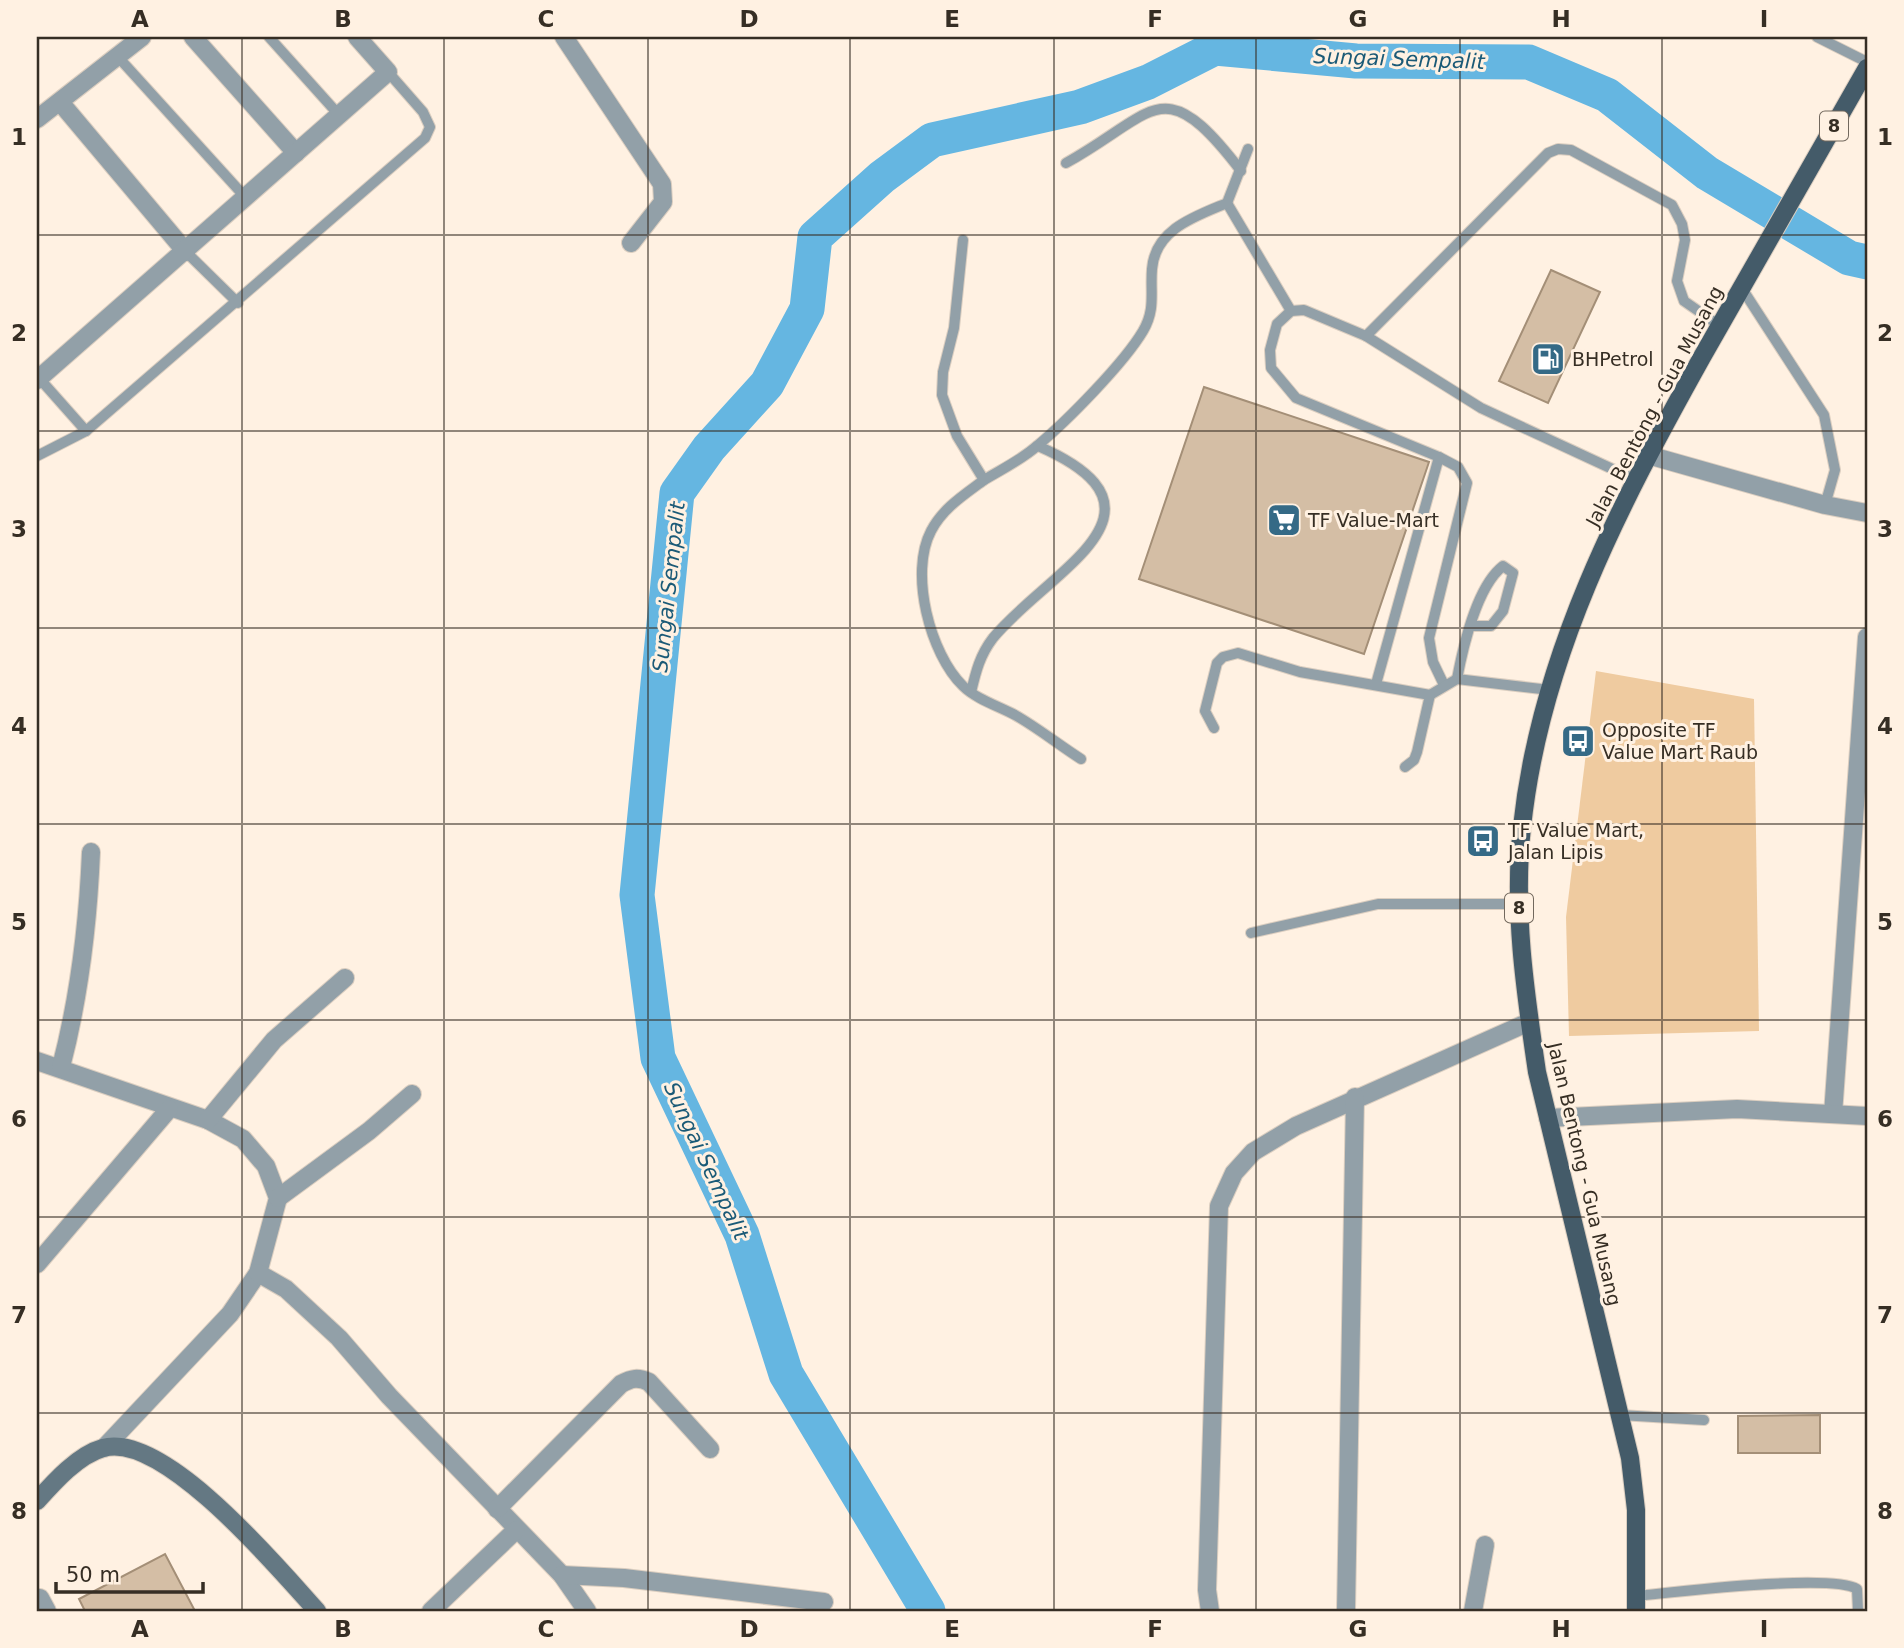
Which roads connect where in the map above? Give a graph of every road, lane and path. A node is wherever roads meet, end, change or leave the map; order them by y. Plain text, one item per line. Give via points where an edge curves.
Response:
1 (142, 37) edge
2 (193, 37) edge
3 (270, 37) edge
4 (357, 37) edge
5 (564, 37) edge
6 (1817, 37) edge
7 (119, 58) junction
8 (1867, 62) edge
9 (1867, 68) edge
10 (388, 72) junction
11 (60, 102) junction
12 (339, 115) junction
13 (37, 119) edge
14 (1248, 149) dead end
15 (296, 153) junction
16 (1066, 163) dead end
17 (1241, 171) junction
18 (246, 198) junction
19 (1227, 203) junction
20 (963, 240) dead end
21 (631, 243) dead end
22 (186, 252) junction
23 (1741, 287) junction
24 (237, 303) junction
25 (1291, 311) junction
26 (1720, 326) junction
27 (1366, 336) junction
28 (38, 379) edge
29 (86, 430) junction
30 (1038, 446) junction
31 (1648, 455) junction
32 (37, 456) edge
33 (1439, 457) junction
34 (984, 480) junction
35 (1634, 480) junction
36 (1825, 505) junction
37 (1867, 513) edge
38 (1470, 626) junction
39 (1867, 637) edge
40 (1457, 679) junction
41 (1376, 684) junction
42 (1444, 685) junction
43 (1550, 690) junction
44 (971, 691) junction
45 (1430, 695) junction
46 (1214, 728) dead end
47 (1081, 760) dead end
48 (1405, 767) dead end
49 (91, 852) dead end
50 (1518, 904) junction
51 (1251, 933) dead end
52 (345, 978) dead end
53 (1530, 1022) junction
54 (37, 1061) edge
55 (61, 1068) junction
56 (412, 1094) dead end
57 (1355, 1097) junction
58 (169, 1109) junction
59 (1833, 1114) junction
60 (1867, 1116) edge
61 (1548, 1118) junction
62 (208, 1120) junction
63 (278, 1198) junction
64 (37, 1264) edge
65 (258, 1273) junction
66 (1620, 1415) junction
67 (1704, 1420) dead end
68 (104, 1448) junction
69 (710, 1449) dead end
70 (37, 1500) edge
71 (497, 1508) junction
72 (516, 1530) junction
73 (1485, 1545) dead end
74 (562, 1575) junction
75 (824, 1602) dead end
76 (1637, 1603) edge
77 (317, 1611) edge
78 (431, 1611) edge
79 (587, 1611) edge
80 (1210, 1611) edge
81 (1346, 1611) edge
82 (1473, 1611) edge
83 (1858, 1611) edge

1 - 7 street
2 - 15 street
3 - 12 lane
4 - 10 street
5 - 21 street via 662,184 663,202
6 - 8 lane
7 - 11 street
7 - 18 lane
9 - 23 main road, Jalan Bentong - Gua Musang / 8
10 - 12 street
10 - 24 lane via 423,112 429,133
11 - 13 street
11 - 22 street
12 - 15 street
14 - 17 lane
15 - 18 street
16 - 17 lane via 1144,112 1161,107 1194,118
17 - 19 lane
18 - 22 street
19 - 25 lane
19 - 30 lane via 1182,222 1163,239 1152,269 1154,305 1143,331
20 - 34 lane via 942,395 957,436
22 - 24 lane
22 - 28 street
23 - 26 main road, Jalan Bentong - Gua Musang / 8
23 - 36 lane via 1824,415 1835,470
24 - 29 lane
25 - 27 lane via 1304,310
25 - 33 lane via 1277,324 1270,349 1272,368 1296,398
26 - 27 lane via 1684,301 1677,281 1685,240 1672,205 1571,150 1558,149 1548,153
26 - 31 main road, Jalan Bentong - Gua Musang / 8
27 - 35 lane via 1480,408
28 - 29 lane
29 - 32 lane
30 - 34 lane
30 - 44 lane via 1090,476 1106,511 1097,537 1083,553 992,640 980,658
31 - 35 main road, Jalan Bentong - Gua Musang / 8
31 - 36 street
33 - 41 lane
33 - 42 lane via 1458,467 1468,483 1429,638
34 - 44 lane via 949,505 930,531 921,581 940,652
35 - 43 main road, Jalan Bentong - Gua Musang / 8 via 1573,614
36 - 37 street
38 - 38 lane via 1493,574 1503,566 1513,573 1503,611 1491,626
38 - 40 lane
39 - 59 street
40 - 42 lane
40 - 43 lane
41 - 45 lane
41 - 46 lane via 1300,672 1231,653 1217,663 1205,711
42 - 45 lane
43 - 50 main road, Jalan Bentong - Gua Musang / 8 via 1530,773
44 - 47 lane
45 - 48 lane via 1417,752
49 - 55 street via 89,902
50 - 51 lane via 1378,904
50 - 53 main road, Jalan Bentong - Gua Musang / 8
52 - 62 street via 274,1040
53 - 57 street
53 - 61 main road, Jalan Bentong - Gua Musang / 8
54 - 55 street
55 - 58 street
56 - 63 street
57 - 80 street via 1253,1152 1234,1173 1219,1206
57 - 81 street
58 - 62 street
58 - 64 street
59 - 60 street
59 - 61 street via 1737,1109
61 - 66 main road, Jalan Bentong - Gua Musang / 8
62 - 63 street via 249,1145 266,1166
63 - 65 street
65 - 68 street via 230,1314
65 - 71 street via 286,1289 339,1338
66 - 67 lane
66 - 76 main road, Jalan Bentong - Gua Musang / 8 via 1636,1510
68 - 70 street via 65,1473
68 - 77 street via 152,1455 186,1477
69 - 71 street via 649,1382 631,1378
71 - 72 street
72 - 74 street
72 - 78 street
73 - 82 street
74 - 75 street
74 - 79 street
76 - 83 lane via 1771,1584 1832,1583 1857,1589

